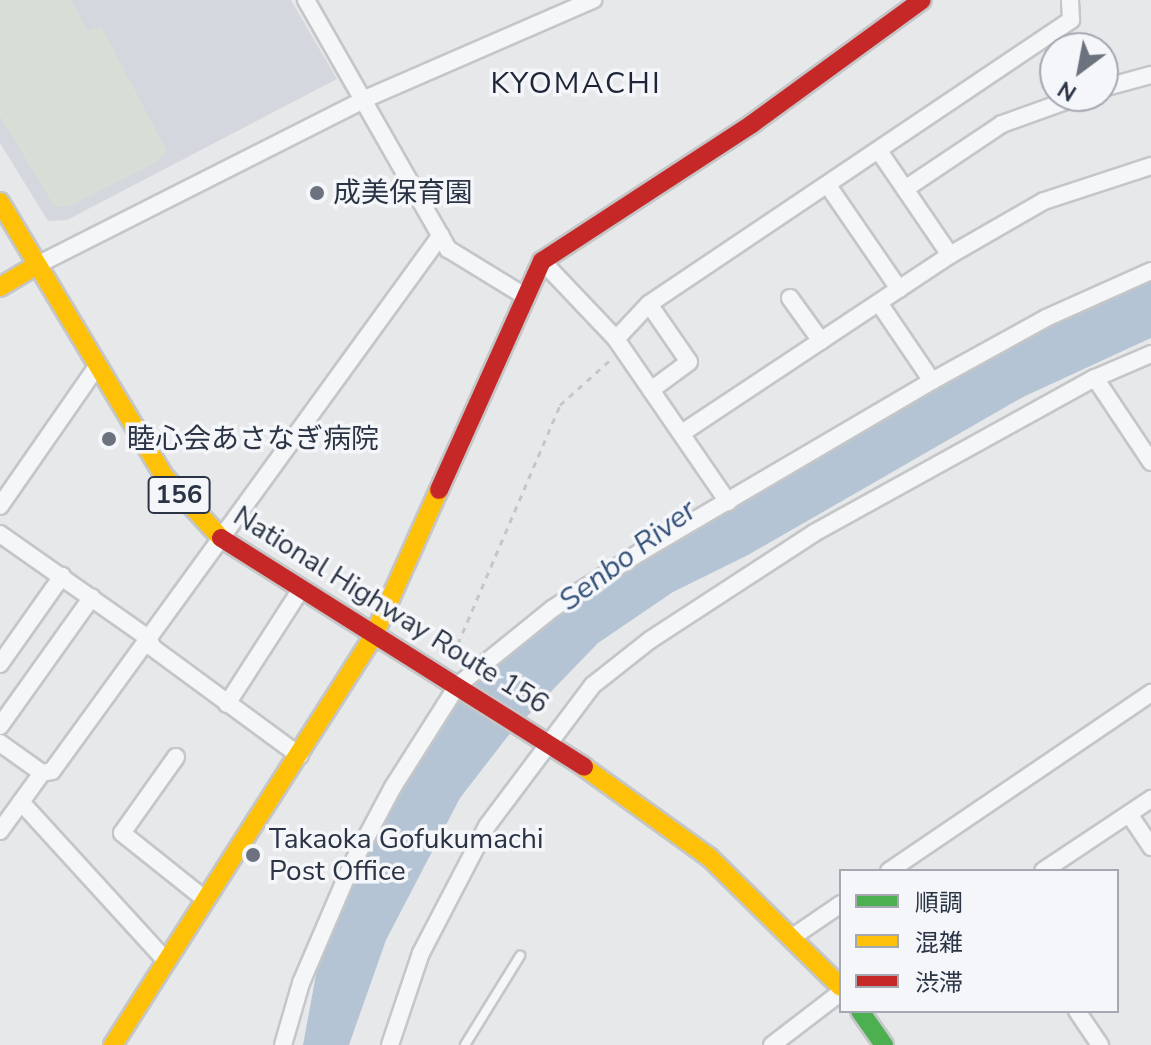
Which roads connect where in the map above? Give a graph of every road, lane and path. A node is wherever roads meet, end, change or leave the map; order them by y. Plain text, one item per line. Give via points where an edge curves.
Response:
1 (306, 0) edge
2 (593, 0) edge
3 (922, 0) edge
4 (1070, 0) edge
5 (1151, 75) edge
6 (1119, 84) edge
7 (365, 99) junction
8 (1039, 111) edge
9 (879, 151) junction
10 (1151, 166) edge
11 (829, 187) junction
12 (905, 189) junction
13 (0, 202) edge
14 (441, 235) junction
15 (950, 255) junction
16 (542, 261) junction
17 (37, 265) junction
18 (1151, 271) edge
19 (0, 287) edge
20 (899, 289) junction
21 (523, 295) junction
22 (790, 298) dead end
23 (879, 303) junction
24 (649, 304) junction
25 (821, 341) junction
26 (619, 344) junction
27 (1151, 354) edge
28 (98, 365) junction
29 (1095, 378) junction
30 (932, 381) junction
31 (651, 390) junction
32 (682, 433) junction
33 (1151, 462) edge
34 (728, 502) junction
35 (0, 506) edge
36 (0, 534) edge
37 (222, 539) junction
38 (62, 576) junction
39 (301, 589) junction
40 (92, 597) junction
41 (374, 635) junction
42 (148, 638) junction
43 (0, 664) edge
44 (454, 684) junction
45 (1151, 693) edge
46 (227, 704) junction
47 (0, 726) edge
48 (542, 739) junction
49 (0, 743) edge
50 (300, 756) junction
51 (176, 757) dead end
52 (42, 773) junction
53 (1151, 799) edge
54 (21, 802) junction
55 (1129, 814) junction
56 (0, 831) edge
57 (1151, 847) edge
58 (892, 869) edge
59 (1046, 869) edge
60 (206, 900) junction
61 (839, 905) edge
62 (794, 936) junction
63 (520, 956) dead end
64 (166, 961) junction
65 (839, 987) edge
66 (839, 991) edge
67 (861, 1013) edge
68 (1078, 1013) edge
69 (113, 1045) edge
70 (283, 1045) edge
71 (390, 1045) edge
72 (465, 1045) edge
73 (772, 1045) edge
74 (884, 1045) edge
75 (1100, 1045) edge

1 - 7 street
2 - 7 street
3 - 16 main road via 752,124
4 - 9 street via 1071,20
5 - 6 street
7 - 14 street
7 - 17 street
8 - 12 street via 1002,124
9 - 11 street
9 - 12 street
10 - 15 street via 1044,201
11 - 20 street
11 - 24 street
12 - 15 street
13 - 17 main road, National Highway Route 156 / 156
14 - 21 street via 466,262
14 - 37 street
15 - 20 street
16 - 21 main road
16 - 26 street
17 - 19 main road
17 - 28 main road, National Highway Route 156 / 156
18 - 30 street via 1046,318
20 - 23 street
21 - 41 main road
22 - 25 street
23 - 25 street
23 - 30 street
24 - 26 street
24 - 31 street via 689,362
25 - 32 street
26 - 31 street
26 - 44 path via 560,405
27 - 29 street
28 - 35 street
28 - 37 main road, National Highway Route 156 / 156 via 164,476
29 - 33 street
29 - 48 street via 814,533 650,640 593,685
30 - 34 street
31 - 32 street
32 - 34 street
34 - 44 street via 552,609
36 - 38 street
37 - 39 main road, National Highway Route 156 / 156
37 - 42 street
38 - 40 street
38 - 43 street
39 - 41 main road, National Highway Route 156 / 156
39 - 46 street
40 - 42 street
40 - 47 street
41 - 44 main road, National Highway Route 156 / 156
41 - 50 main road
42 - 46 street via 153,648
42 - 52 street via 52,771
44 - 48 main road, National Highway Route 156 / 156
44 - 70 street via 352,864 301,983
45 - 58 street
46 - 50 street
48 - 62 main road, National Highway Route 156 / 156 via 709,857
48 - 71 street via 487,826 421,953
49 - 52 street
50 - 60 main road
51 - 60 street via 122,833
52 - 54 street
53 - 55 street
54 - 56 street
54 - 64 street
55 - 57 street
55 - 59 street
60 - 64 main road
61 - 62 street
62 - 65 main road, National Highway Route 156 / 156
63 - 72 lane
64 - 69 main road
66 - 73 street
67 - 74 main road
68 - 75 street

